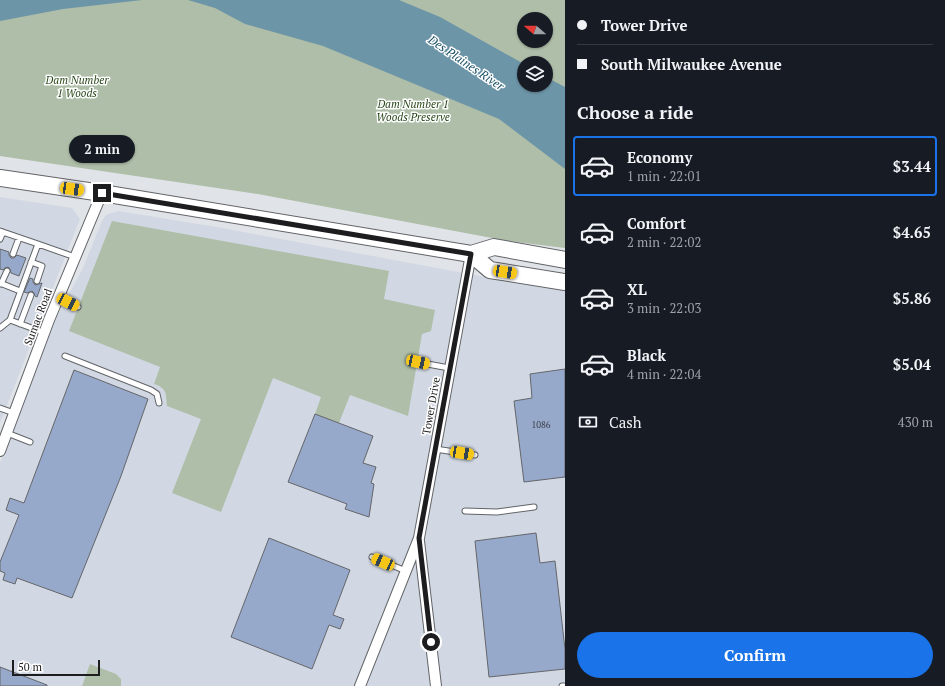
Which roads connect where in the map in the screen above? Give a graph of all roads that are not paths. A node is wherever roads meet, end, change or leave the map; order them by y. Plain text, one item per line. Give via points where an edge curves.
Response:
1 (0, 178) edge
2 (102, 193) junction
3 (1, 231) edge
4 (19, 238) junction
5 (0, 239) edge
6 (38, 244) junction
7 (13, 254) dead end
8 (471, 254) junction
9 (75, 257) junction
10 (565, 260) edge
11 (31, 262) junction
12 (7, 271) dead end
13 (37, 280) dead end
14 (565, 282) edge
15 (1, 284) edge
16 (20, 291) junction
17 (31, 295) dead end
18 (59, 297) junction
19 (78, 307) dead end
20 (10, 320) junction
21 (20, 324) junction
22 (0, 328) edge
23 (45, 333) junction
24 (65, 356) dead end
25 (418, 362) dead end
26 (449, 368) junction
27 (159, 403) dead end
28 (0, 408) edge
29 (14, 413) junction
30 (7, 433) junction
31 (30, 442) dead end
32 (435, 449) junction
33 (0, 452) edge
34 (475, 455) dead end
35 (534, 507) dead end
36 (465, 511) dead end
37 (419, 538) junction
38 (372, 557) dead end
39 (406, 571) junction
40 (360, 686) edge
41 (436, 686) edge

1 - 2 main road
2 - 8 main road
2 - 9 street, Sumac Road
3 - 4 lane
3 - 5 lane
4 - 6 lane
4 - 7 lane
6 - 9 lane
6 - 11 lane
8 - 10 main road via 494,247
8 - 14 main road via 490,270
8 - 26 street, Tower Drive
9 - 18 street, Sumac Road
11 - 13 lane via 42,266
11 - 16 lane
12 - 15 lane
15 - 16 lane
16 - 20 lane
17 - 21 lane
18 - 19 lane
18 - 23 street, Sumac Road
20 - 21 lane
20 - 22 lane
21 - 23 lane
23 - 29 street, Sumac Road
24 - 27 lane via 152,390 157,394
25 - 26 lane
26 - 32 street, Tower Drive
28 - 29 lane
29 - 30 street, Sumac Road
30 - 31 lane
30 - 33 street, Sumac Road
32 - 34 lane
32 - 37 street, Tower Drive
35 - 36 lane via 497,512
37 - 39 street, Tower Drive
37 - 41 street, Tower Drive
38 - 39 lane
39 - 40 street, Tower Drive

